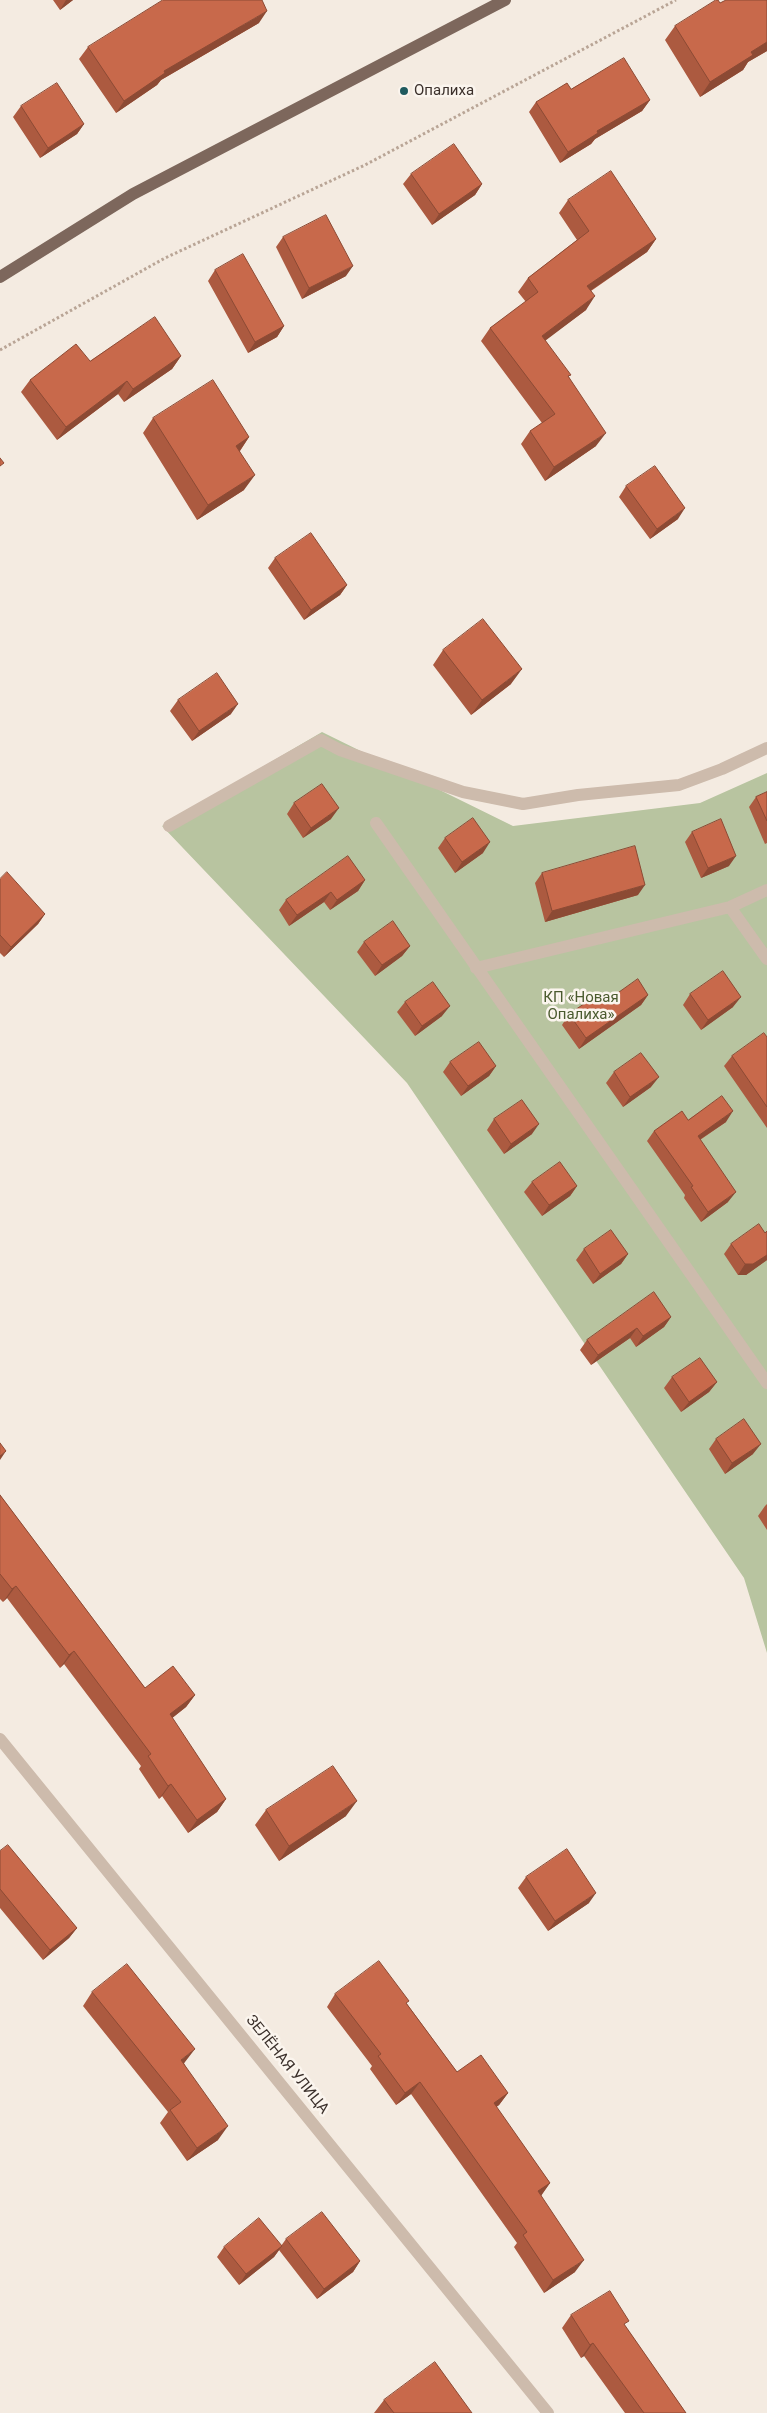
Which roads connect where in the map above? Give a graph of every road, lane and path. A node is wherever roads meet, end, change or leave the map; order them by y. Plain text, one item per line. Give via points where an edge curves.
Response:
1 (505, 0) edge
2 (676, 0) edge
3 (0, 277) edge
4 (0, 350) edge
5 (767, 748) edge
6 (376, 823) dead end
7 (169, 826) dead end
8 (767, 890) edge
9 (730, 907) junction
10 (767, 959) edge
11 (476, 968) junction
12 (767, 1383) edge
13 (0, 1738) edge
14 (548, 2413) edge

1 - 3 main road via 133,194
2 - 4 path via 364,165 165,258
5 - 7 street via 679,785 523,804 463,792 340,750 321,740
6 - 11 street
8 - 9 street
9 - 10 street
9 - 11 street
11 - 12 street
13 - 14 street, ЗЕЛЁНАЯ УЛИЦА

